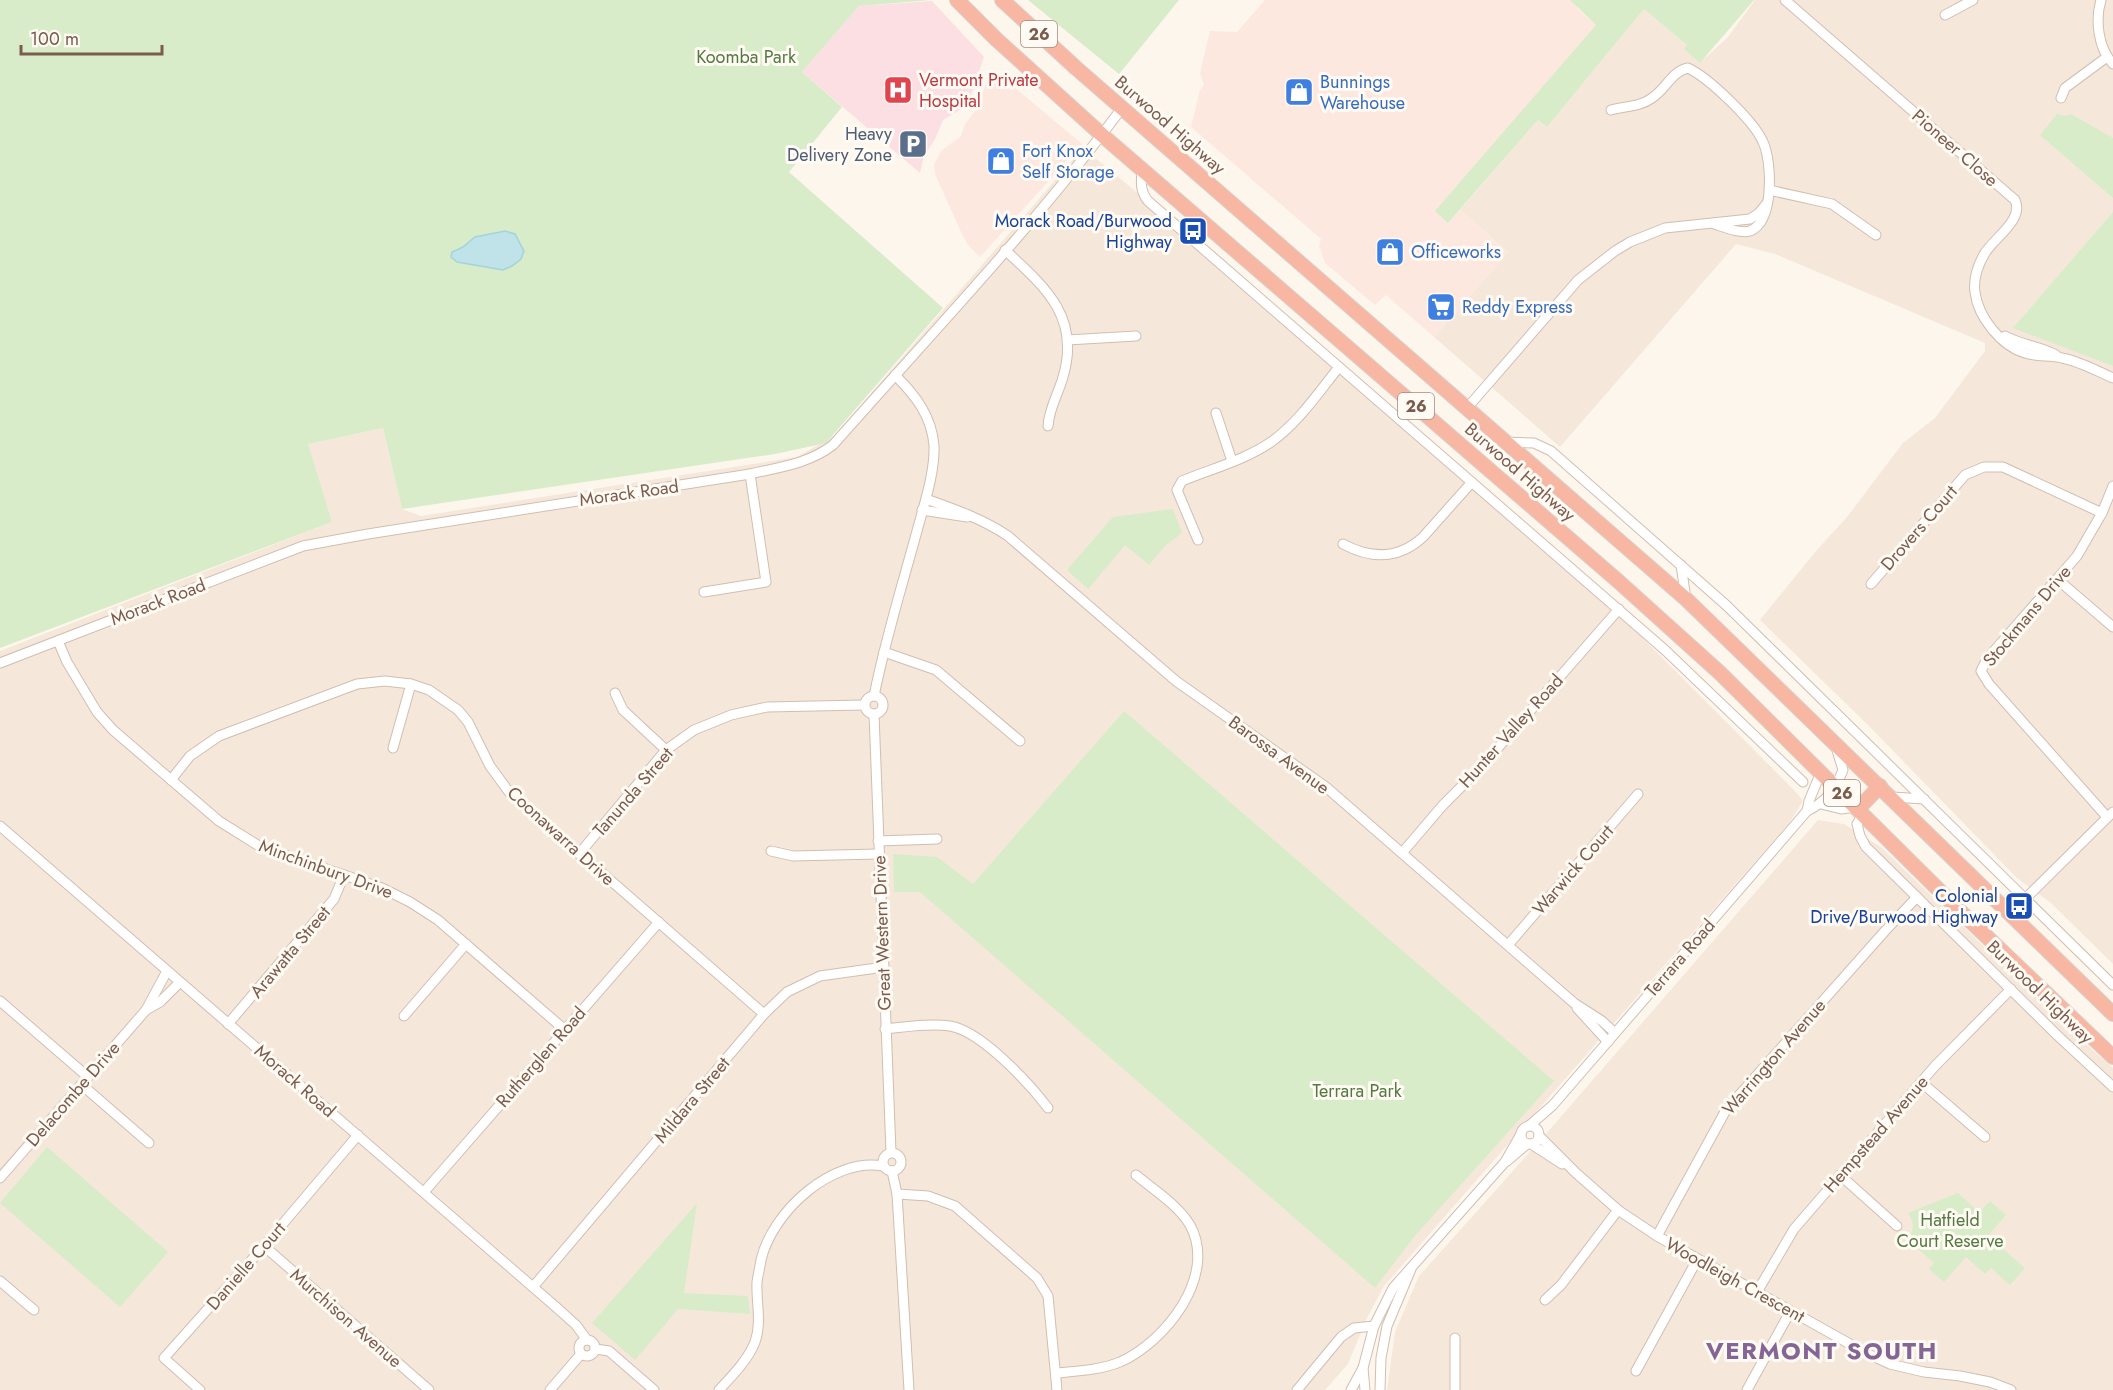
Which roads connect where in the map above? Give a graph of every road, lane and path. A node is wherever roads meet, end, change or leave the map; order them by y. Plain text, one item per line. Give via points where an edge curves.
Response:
1 (957, 0) edge
2 (1002, 0) edge
3 (1785, 0) edge
4 (1973, 0) edge
5 (2101, 0) edge
6 (1945, 15) dead end
7 (2110, 61) edge
8 (1625, 95) dead end
9 (2061, 98) dead end
10 (1625, 106) junction
11 (1122, 108) junction
12 (1611, 110) dead end
13 (1102, 135) junction
14 (1142, 171) junction
15 (1769, 190) junction
16 (1876, 235) dead end
17 (1005, 250) junction
18 (1136, 336) dead end
19 (1067, 340) junction
20 (1339, 367) junction
21 (895, 375) junction
22 (2113, 378) edge
23 (1468, 407) junction
24 (1216, 413) dead end
25 (1048, 426) dead end
26 (1506, 442) junction
27 (1232, 461) junction
28 (750, 474) junction
29 (1472, 482) junction
30 (2113, 486) edge
31 (926, 499) junction
32 (922, 510) junction
33 (2102, 513) junction
34 (976, 518) junction
35 (1565, 535) junction
36 (1198, 540) dead end
37 (1343, 544) dead end
38 (1551, 551) junction
39 (1681, 565) junction
40 (2057, 579) junction
41 (1871, 584) dead end
42 (704, 591) dead end
43 (1686, 599) junction
44 (1619, 609) junction
45 (2113, 627) edge
46 (58, 641) junction
47 (884, 652) junction
48 (0, 663) edge
49 (411, 684) junction
50 (615, 693) dead end
51 (874, 696) junction
52 (864, 705) junction
53 (874, 714) junction
54 (1020, 741) dead end
55 (1835, 742) junction
56 (393, 748) dead end
57 (666, 750) junction
58 (1810, 761) junction
59 (1784, 764) junction
60 (1821, 772) junction
61 (171, 780) junction
62 (1803, 782) dead end
63 (1835, 786) junction
64 (1880, 786) junction
65 (1638, 794) dead end
66 (1892, 797) junction
67 (1924, 799) junction
68 (1821, 804) junction
69 (1859, 810) junction
70 (1808, 811) junction
71 (2110, 814) edge
72 (0, 826) edge
73 (937, 839) dead end
74 (878, 841) junction
75 (771, 851) dead end
76 (1402, 853) junction
77 (579, 854) junction
78 (878, 854) junction
79 (344, 875) junction
80 (1917, 897) junction
81 (2025, 898) junction
82 (659, 922) junction
83 (466, 944) junction
84 (1508, 945) junction
85 (884, 967) junction
86 (167, 971) junction
87 (180, 982) junction
88 (2113, 985) edge
89 (2011, 989) junction
90 (0, 1001) edge
91 (1574, 1003) junction
92 (146, 1010) junction
93 (764, 1014) junction
94 (2113, 1014) edge
95 (404, 1016) dead end
96 (228, 1024) junction
97 (885, 1029) junction
98 (565, 1030) junction
99 (1615, 1033) junction
100 (1608, 1042) junction
101 (2113, 1057) edge
102 (85, 1081) junction
103 (1921, 1082) junction
104 (2113, 1087) edge
105 (1553, 1105) junction
106 (1048, 1108) dead end
107 (1529, 1126) junction
108 (1521, 1134) junction
109 (1539, 1134) junction
110 (358, 1136) junction
111 (1985, 1137) dead end
112 (149, 1143) dead end
113 (1529, 1144) junction
114 (891, 1152) junction
115 (1505, 1162) junction
116 (883, 1166) junction
117 (892, 1171) junction
118 (1576, 1173) junction
119 (1136, 1175) dead end
120 (1840, 1175) junction
121 (0, 1178) edge
122 (424, 1192) junction
123 (897, 1194) junction
124 (1618, 1210) junction
125 (1897, 1226) dead end
126 (1657, 1236) junction
127 (264, 1246) junction
128 (1697, 1260) junction
129 (1412, 1268) junction
130 (0, 1281) edge
131 (533, 1287) junction
132 (1757, 1292) junction
133 (1545, 1300) dead end
134 (34, 1310) dead end
135 (1790, 1311) junction
136 (1374, 1326) junction
137 (1455, 1338) dead end
138 (587, 1340) junction
139 (596, 1349) junction
140 (581, 1354) junction
141 (1363, 1368) junction
142 (1636, 1371) dead end
143 (1057, 1373) junction
144 (200, 1390) edge
145 (429, 1390) edge
146 (550, 1390) edge
147 (654, 1390) edge
148 (719, 1390) edge
149 (909, 1390) edge
150 (1057, 1390) edge
151 (1297, 1390) edge
152 (1351, 1390) edge
153 (1365, 1390) edge
154 (1380, 1390) edge
155 (1455, 1390) edge
156 (1747, 1390) edge
157 (2011, 1390) edge

1 - 13 highway, Burwood Highway / 26
2 - 11 highway, Burwood Highway / 26
3 - 22 street, Pioneer Close via 2015,200 2015,216 1984,253 1976,273 1974,290 1987,323 2018,351 2062,358
4 - 6 street
5 - 7 street via 2098,25
7 - 9 street via 2065,88
8 - 10 street
10 - 12 street
10 - 15 street via 1652,99 1679,71 1688,68 1695,72 1758,132 1769,166
11 - 13 street, Morack Road
11 - 23 highway, Burwood Highway / 26
13 - 14 highway, Burwood Highway / 26
13 - 17 street, Morack Road
14 - 20 street via 1143,195 1148,201
14 - 35 highway, Burwood Highway / 26
15 - 16 street via 1832,204
15 - 23 street via 1762,218 1751,230 1745,232 1706,222 1665,228 1615,251 1592,267
17 - 19 street via 1051,296
17 - 21 street, Morack Road
18 - 19 street
19 - 25 street via 1066,364
20 - 27 street via 1285,430 1259,449
20 - 29 street
21 - 28 street, Morack Road via 820,455
21 - 31 street via 914,394 930,425 934,446
23 - 26 highway, Burwood Highway / 26
24 - 27 street
26 - 39 street, Burwood Highway via 1534,443 1551,451
26 - 43 highway, Burwood Highway / 26
27 - 36 street via 1178,485
28 - 42 street via 766,582
28 - 46 street, Morack Road via 303,546
29 - 37 street via 1423,537 1402,552 1376,556
29 - 38 street
30 - 33 street, Stockmans Drive
31 - 32 street
31 - 34 street, Barossa Avenue
32 - 34 street, Barossa Avenue
32 - 47 street
33 - 40 street, Stockmans Drive via 2077,556
33 - 41 street, Drovers Court via 2003,467 1984,467 1965,475
34 - 76 street, Barossa Avenue via 1008,536 1176,681 1326,787
35 - 38 street
35 - 58 highway, Burwood Highway / 26 via 1720,673
38 - 44 street
39 - 43 street
39 - 67 street, Burwood Highway via 1726,604
40 - 45 street
40 - 71 street, Stockmans Drive via 1987,659 1981,671
43 - 55 highway, Burwood Highway / 26
44 - 59 street
44 - 76 street, Hunter Valley Road
46 - 48 street, Morack Road
46 - 61 street, Minchinbury Drive via 97,712
47 - 51 street
47 - 54 street via 936,669
49 - 56 street
49 - 61 street, Coonawarra Drive via 357,684 219,736 190,756
49 - 77 street, Coonawarra Drive via 429,690 458,710 509,792
50 - 57 street via 623,710
51 - 52 street
51 - 53 street via 883,705
52 - 53 street
52 - 57 street, Tanunda Street via 767,707 731,715 694,730
53 - 74 street, Great Western Drive
55 - 63 street, Terrara Road via 1843,770
55 - 64 highway, Burwood Highway / 26
57 - 77 street, Tanunda Street
58 - 59 street
58 - 60 highway, Burwood Highway / 26
59 - 62 street
60 - 63 highway, Burwood Highway / 26
60 - 70 street, Terrara Road
61 - 79 street, Minchinbury Drive via 219,821 259,846
63 - 68 street, Terrara Road
63 - 69 highway, Burwood Highway / 26
64 - 66 highway, Burwood Highway / 26
64 - 69 highway
65 - 84 street, Warwick Court
66 - 67 street
66 - 94 highway, Burwood Highway / 26
67 - 81 street, Burwood Highway
68 - 69 street
68 - 70 street, Terrara Road
69 - 80 street, Burwood Highway via 1857,824 1862,842
69 - 101 highway, Burwood Highway / 26
70 - 99 street, Terrara Road
71 - 81 street
72 - 86 street, Morack Road
73 - 74 street
74 - 78 street, Great Western Drive
75 - 78 street via 793,856
76 - 84 street, Barossa Avenue
77 - 82 street, Coonawarra Drive
78 - 85 street, Great Western Drive
79 - 83 street, Minchinbury Drive via 410,902
79 - 96 street, Arawatta Street via 334,899
80 - 89 street, Burwood Highway
80 - 126 street, Warrington Avenue via 1726,1110
81 - 88 street, Burwood Highway
82 - 93 street, Coonawarra Drive
82 - 98 street, Rutherglen Road
83 - 95 street
83 - 98 street, Minchinbury Drive
84 - 91 street, Barossa Avenue
85 - 93 street, Mildara Street via 820,976 787,992
85 - 97 street, Great Western Drive
86 - 87 street, Morack Road
86 - 92 street, Delacombe Drive
87 - 92 street, Delacombe Drive
87 - 96 street, Morack Road
89 - 103 street, Hempstead Avenue
89 - 104 street, Burwood Highway
90 - 102 street
91 - 99 street, Barossa Avenue
91 - 100 street, Barossa Avenue
92 - 102 street, Delacombe Drive
93 - 131 street, Mildara Street
96 - 110 street, Morack Road
97 - 106 street via 940,1025 969,1033 1023,1078
97 - 114 street, Great Western Drive
98 - 122 street, Rutherglen Road
99 - 100 street, Terrara Road
100 - 105 street, Terrara Road
102 - 112 street
102 - 121 street, Delacombe Drive
103 - 111 street
103 - 120 street, Hempstead Avenue
105 - 107 street, Terrara Road
105 - 109 street, Terrara Road
107 - 108 street
107 - 109 street
108 - 113 street
108 - 115 street
109 - 113 street
109 - 118 street, Woodleigh Crescent
110 - 122 street, Morack Road
110 - 127 street, Danielle Court
113 - 115 street
113 - 118 street, Woodleigh Crescent
114 - 116 street via 884,1157
114 - 117 street via 901,1161 899,1168
115 - 129 street
116 - 117 street
116 - 148 street via 855,1167 831,1175 787,1210 762,1257 755,1342 744,1362
117 - 123 street
118 - 124 street, Woodleigh Crescent
119 - 143 street via 1191,1227 1198,1255 1194,1283 1181,1308 1133,1355 1098,1369
120 - 125 street
120 - 132 street, Hempstead Avenue via 1794,1229
122 - 131 street, Morack Road
123 - 143 street via 928,1196 955,1206 1037,1278 1048,1296
123 - 149 street
124 - 126 street, Woodleigh Crescent
124 - 133 street via 1561,1286
126 - 128 street, Woodleigh Crescent
127 - 144 street, Danielle Court via 164,1358
127 - 145 street, Murchison Avenue
128 - 132 street, Woodleigh Crescent
128 - 142 street
129 - 136 street via 1393,1288
129 - 154 street via 1387,1326
130 - 134 street
131 - 138 street, Morack Road via 576,1325
132 - 135 street, Woodleigh Crescent
135 - 156 street
135 - 157 street, Woodleigh Crescent via 1890,1364 1989,1382
136 - 141 street
136 - 151 street via 1353,1328 1341,1337
137 - 155 street
138 - 139 street
138 - 140 street via 580,1344
139 - 140 street via 589,1356
139 - 147 street via 609,1351
140 - 146 street
141 - 152 street
141 - 153 street
143 - 150 street

